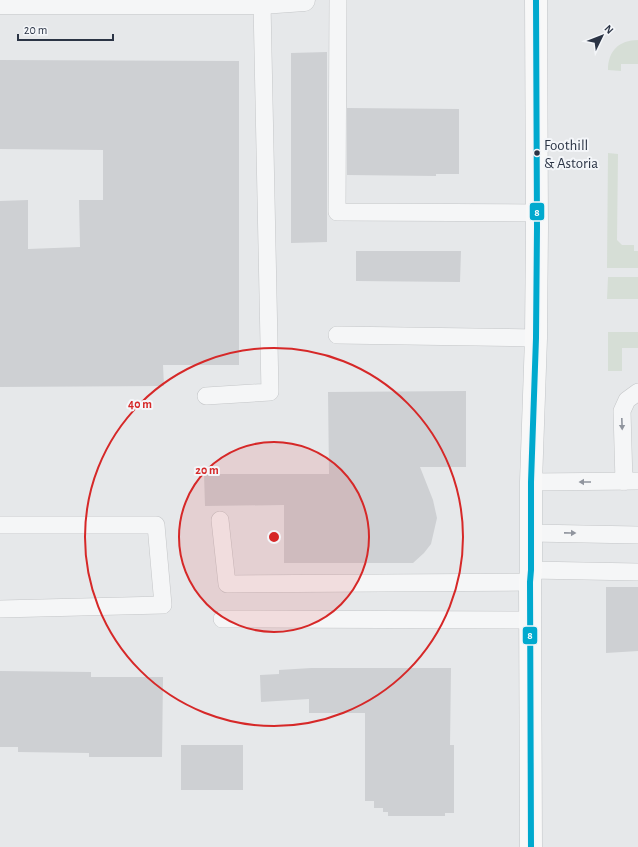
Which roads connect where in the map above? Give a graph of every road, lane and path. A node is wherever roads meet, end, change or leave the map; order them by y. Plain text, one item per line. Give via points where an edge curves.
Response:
1 (304, 0) edge
2 (338, 0) edge
3 (536, 0) edge
4 (0, 3) edge
5 (262, 3) junction
6 (536, 213) junction
7 (337, 335) dead end
8 (536, 338) junction
9 (638, 392) edge
10 (206, 396) dead end
11 (631, 481) edge
12 (531, 482) junction
13 (220, 520) dead end
14 (0, 525) edge
15 (531, 533) junction
16 (638, 535) edge
17 (638, 572) edge
18 (530, 576) junction
19 (0, 609) edge
20 (222, 619) dead end
21 (530, 620) junction
22 (531, 847) edge

1 - 5 street
2 - 6 lane via 337,212
3 - 6 main road
4 - 5 street
5 - 10 lane via 270,392
6 - 8 main road
7 - 8 lane
8 - 12 main road
9 -> 11 lane via 626,400 622,411
11 -> 12 lane
12 - 15 main road
13 - 18 lane via 227,584
14 - 19 lane via 156,525 163,605
15 -> 16 lane
15 - 18 main road
17 - 18 lane
18 - 21 main road
20 - 21 lane
21 - 22 main road

